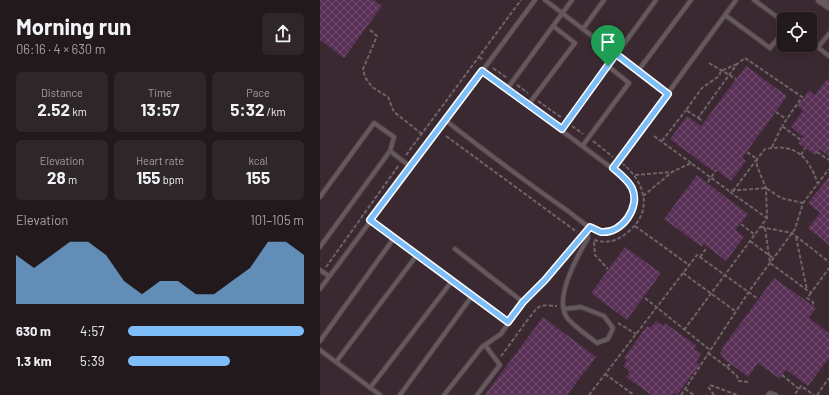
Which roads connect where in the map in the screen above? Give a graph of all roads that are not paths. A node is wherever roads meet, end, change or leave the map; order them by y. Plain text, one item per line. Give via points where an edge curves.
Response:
1 (535, 0) edge
2 (545, 0) edge
3 (572, 0) edge
4 (604, 0) edge
5 (656, 0) edge
6 (690, 0) edge
7 (736, 0) edge
8 (754, 0) edge
9 (820, 0) edge
10 (829, 6) edge
11 (562, 13) junction
12 (725, 15) junction
13 (777, 17) edge
14 (553, 26) junction
15 (583, 29) junction
16 (829, 34) edge
17 (777, 40) edge
18 (818, 47) joint
19 (616, 54) junction
20 (829, 56) edge
21 (608, 66) junction
22 (482, 71) junction
23 (638, 71) junction
24 (507, 89) junction
25 (668, 94) junction
26 (528, 105) junction
27 (445, 120) junction
28 (562, 129) junction
29 (583, 145) junction
30 (390, 151) junction
31 (411, 167) junction
32 (613, 168) junction
33 (320, 197) edge
34 (370, 220) junction
35 (590, 227) junction
36 (587, 232) junction
37 (394, 238) junction
38 (320, 247) edge
39 (455, 249) dead end
40 (417, 255) junction
41 (321, 270) edge
42 (329, 276) junction
43 (452, 281) junction
44 (320, 289) edge
45 (472, 296) junction
46 (523, 302) junction
47 (563, 307) junction
48 (508, 322) junction
49 (320, 341) edge
50 (485, 345) junction
51 (320, 350) edge
52 (336, 362) junction
53 (370, 388) junction
54 (380, 395) edge
55 (400, 395) edge
56 (444, 395) edge
57 (478, 395) edge
58 (768, 395) edge
59 (776, 395) edge

1 - 22 lane
2 - 11 lane
3 - 11 lane
4 - 15 lane
5 - 19 lane
6 - 23 lane
7 - 12 lane
8 - 13 lane
9 - 10 street
11 - 14 lane
11 - 15 lane
12 - 17 lane via 770,48
12 - 25 lane
14 - 24 lane
14 - 26 lane via 575,43
15 - 19 lane
16 - 18 lane
18 - 20 lane
19 - 21 lane
19 - 23 lane
21 - 28 lane
21 - 29 lane via 629,83
22 - 24 lane
22 - 27 lane
23 - 25 lane
24 - 26 lane
25 - 32 lane
26 - 28 lane
27 - 31 lane
27 - 35 lane
28 - 29 lane
29 - 32 lane
30 - 31 lane
30 - 33 lane via 394,137 374,123
30 - 38 lane
31 - 34 lane
32 - 35 lane via 632,188 634,209 624,223 611,231 601,232
34 - 37 lane
34 - 42 lane
35 - 36 lane
36 - 46 lane via 581,235 545,280
36 - 47 lane via 588,238 567,281
37 - 40 lane
37 - 49 lane
39 - 46 lane
40 - 43 lane
40 - 52 lane
41 - 42 lane
42 - 44 lane
43 - 45 lane
43 - 53 lane
45 - 48 lane
45 - 55 lane
46 - 48 lane
47 - 47 lane via 567,318 596,343 608,339 613,328 604,316 581,307
48 - 50 lane via 502,334
50 - 56 lane
50 - 57 lane via 500,366
51 - 52 lane
52 - 53 lane
53 - 54 lane
58 - 59 lane

